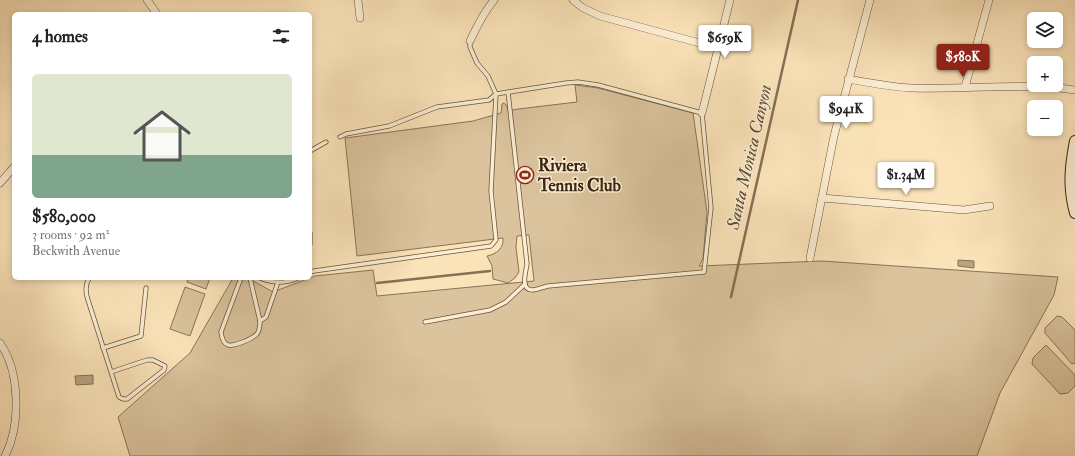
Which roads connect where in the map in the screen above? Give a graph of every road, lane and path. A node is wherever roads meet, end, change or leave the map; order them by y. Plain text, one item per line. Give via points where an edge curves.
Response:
1 (147, 0) edge
2 (358, 0) edge
3 (494, 0) edge
4 (573, 0) edge
5 (730, 0) edge
6 (870, 0) edge
7 (989, 0) edge
8 (156, 12) edge
9 (360, 18) dead end
10 (470, 41) joint
11 (718, 48) junction
12 (848, 80) junction
13 (964, 87) junction
14 (1075, 90) edge
15 (508, 92) junction
16 (496, 94) junction
17 (702, 112) junction
18 (340, 137) dead end
19 (1075, 141) edge
20 (326, 142) dead end
21 (312, 150) edge
22 (12, 170) edge
23 (0, 183) edge
24 (822, 198) junction
25 (990, 206) dead end
26 (1075, 213) edge
27 (810, 258) dead end
28 (312, 272) edge
29 (87, 280) edge
30 (240, 280) edge
31 (250, 280) edge
32 (269, 280) edge
33 (293, 280) edge
34 (278, 282) junction
35 (525, 284) junction
36 (146, 288) dead end
37 (260, 321) junction
38 (426, 322) dead end
39 (0, 343) edge
40 (103, 348) junction
41 (111, 372) junction
42 (5, 456) edge

1 - 8 street
2 - 9 street
3 - 10 street via 478,23
4 - 11 street via 600,16
5 - 11 street
6 - 12 street
7 - 13 street
10 - 16 lane via 477,63 488,76
11 - 17 street
12 - 13 street via 913,88
12 - 24 street
13 - 14 street via 1043,87
15 - 16 lane
15 - 17 lane via 566,83 598,84
15 - 35 lane via 526,264
16 - 18 lane via 489,100 437,107 389,126
16 - 28 lane via 491,191 496,240 491,246
17 - 35 lane via 711,208 704,272 548,286 532,290 527,289
19 - 26 street via 1070,183
20 - 21 lane
22 - 23 street
24 - 25 street via 964,210
24 - 27 street
29 - 40 lane via 85,291
30 - 37 lane via 221,332 222,340 226,345 233,346 247,341 257,334
31 - 37 lane
32 - 34 lane
33 - 34 lane
34 - 37 lane via 271,306
35 - 38 lane via 506,302 490,310
36 - 40 lane via 141,336
39 - 42 street via 11,367 16,406 15,425
40 - 41 lane
41 - 41 lane via 119,397 128,399 164,370 165,366 147,360

